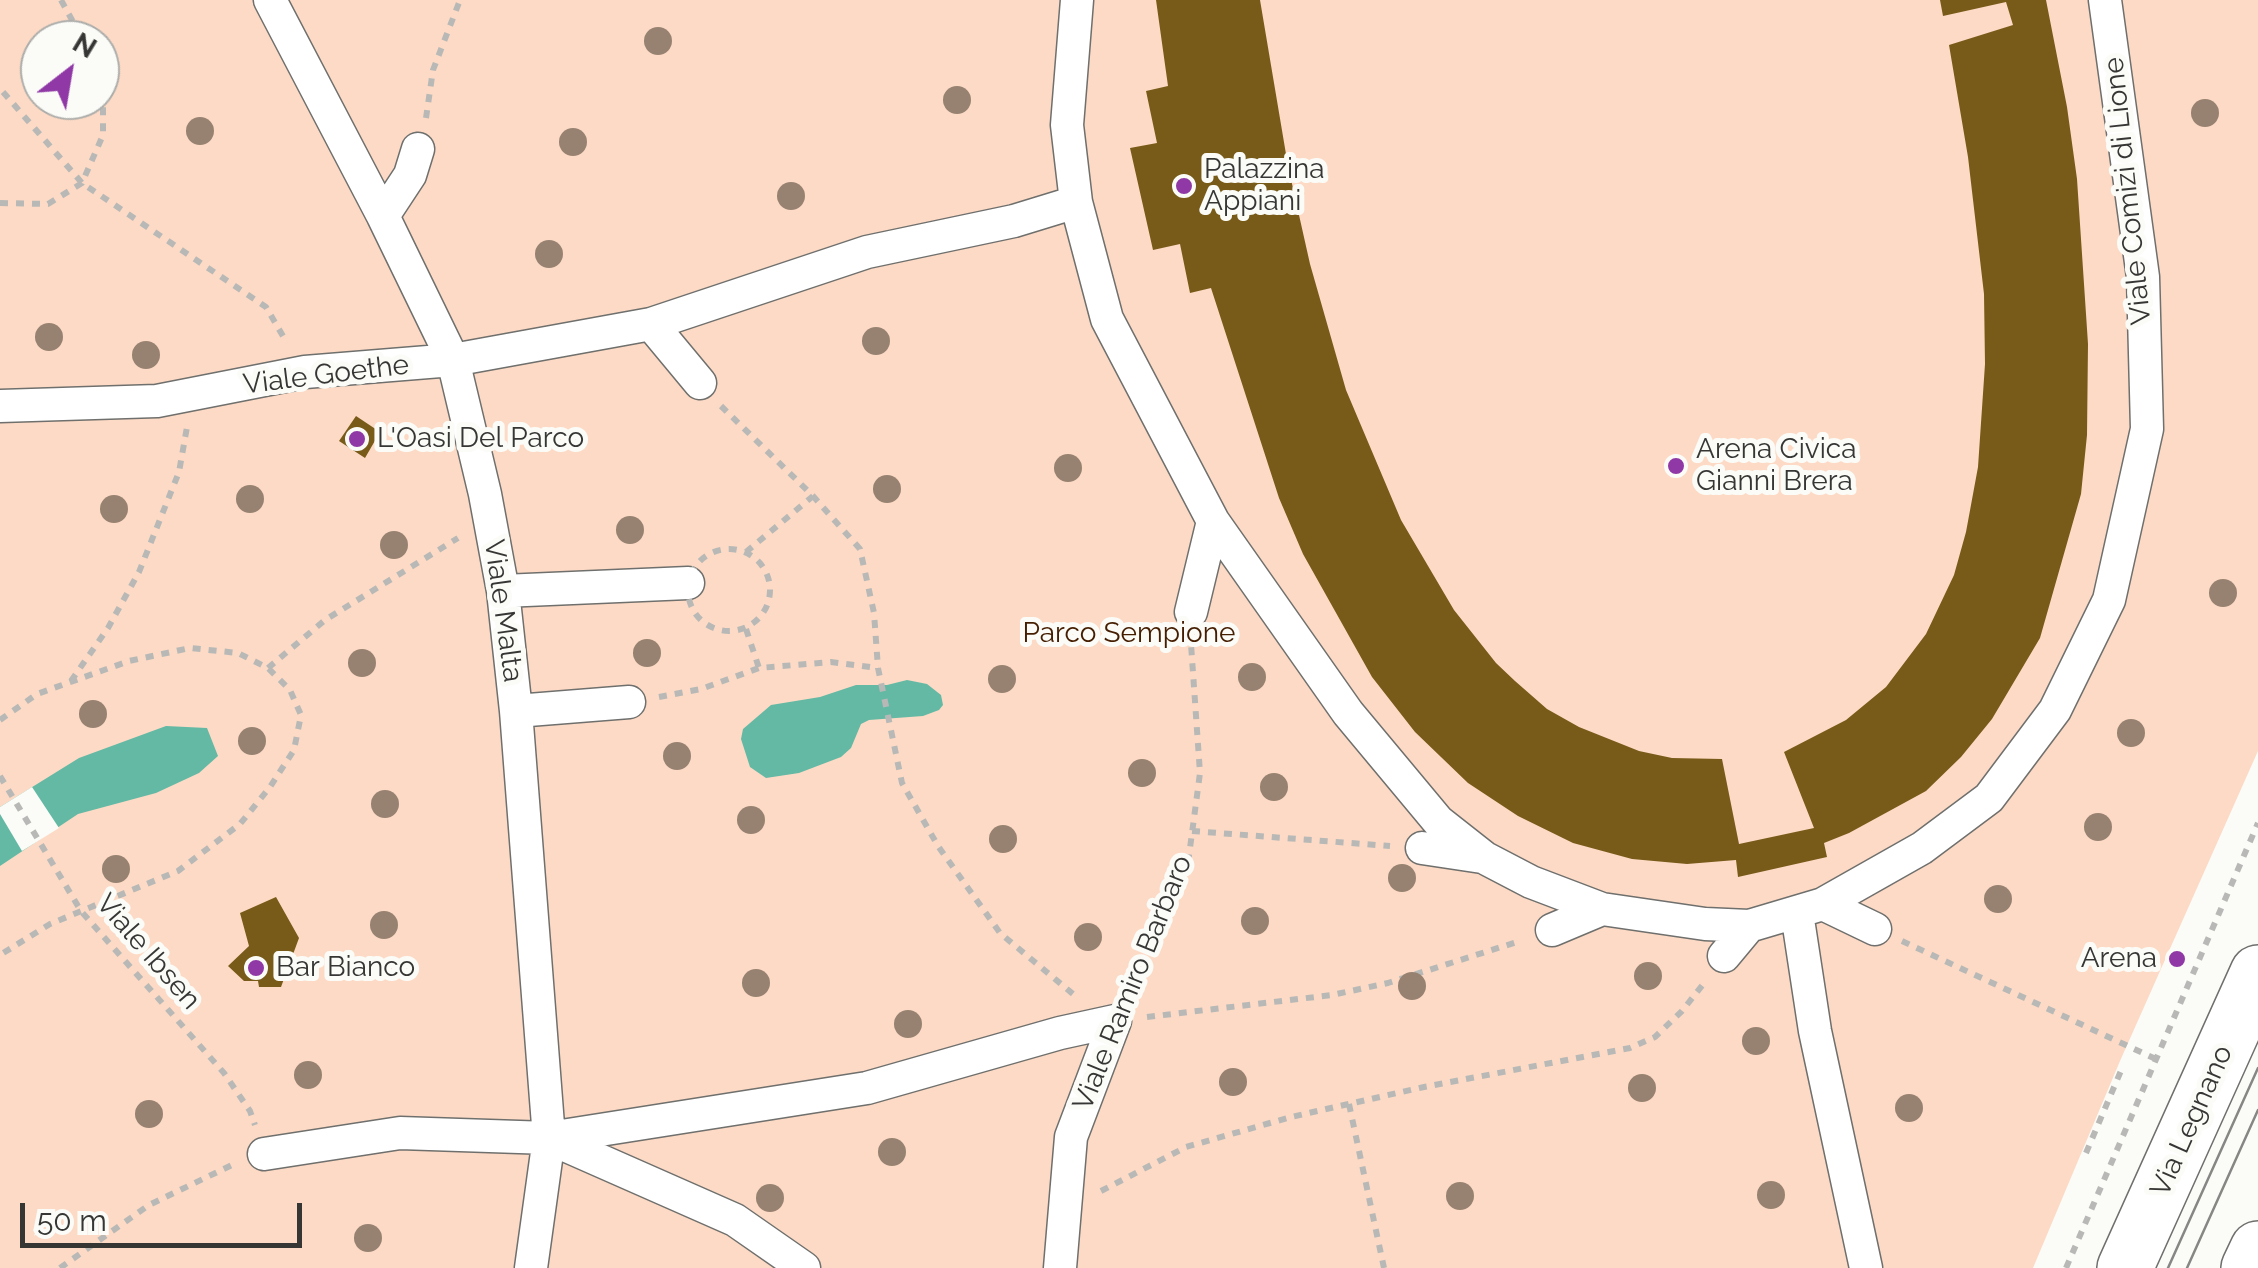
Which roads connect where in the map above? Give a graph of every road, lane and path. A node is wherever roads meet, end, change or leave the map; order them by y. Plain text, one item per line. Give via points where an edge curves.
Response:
1 (270, 0) edge
2 (460, 0) edge
3 (1077, 0) edge
4 (2114, 3) edge
5 (3, 92) dead end
6 (103, 120) edge
7 (418, 149) joint
8 (82, 182) junction
9 (1076, 202) junction
10 (0, 204) edge
11 (383, 216) junction
12 (651, 324) junction
13 (453, 360) junction
14 (305, 372) junction
15 (700, 382) joint
16 (194, 394) junction
17 (0, 406) edge
18 (813, 496) junction
19 (490, 520) junction
20 (1213, 521) junction
21 (746, 552) junction
22 (688, 583) junction
23 (503, 591) junction
24 (1191, 612) joint
25 (746, 628) junction
26 (268, 668) junction
27 (759, 668) junction
28 (878, 668) junction
29 (70, 682) junction
30 (629, 702) joint
31 (516, 711) junction
32 (0, 720) edge
33 (0, 776) edge
34 (2258, 823) edge
35 (1192, 831) junction
36 (1422, 848) joint
37 (1485, 858) junction
38 (1602, 908) junction
39 (1810, 909) junction
40 (81, 910) junction
41 (1750, 926) junction
42 (1875, 929) joint
43 (1552, 930) joint
44 (0, 955) edge
45 (1724, 956) joint
46 (2258, 973) edge
47 (1115, 1021) junction
48 (2158, 1060) junction
49 (2124, 1066) dead end
50 (2210, 1082) junction
51 (1349, 1104) junction
52 (549, 1138) junction
53 (2086, 1153) dead end
54 (264, 1154) junction
55 (1065, 1211) junction
56 (2258, 1249) edge
57 (60, 1268) edge
58 (531, 1268) edge
59 (804, 1268) edge
60 (1060, 1268) edge
61 (1384, 1268) edge
62 (1866, 1268) edge
63 (2066, 1268) edge
64 (2126, 1268) edge
65 (2250, 1268) edge

1 - 11 street, Viale Malta
2 - 7 path via 433,70
3 - 9 street via 1067,125
4 - 39 street, Viale Comizi di Lione via 2143,276 2147,429 2109,600 2055,710 1988,798 1922,848
5 - 8 path
6 - 8 path
7 - 11 street
8 - 10 path via 48,204
8 - 14 path via 266,307
9 - 12 street, Viale Goethe via 866,252
9 - 20 street via 1106,319
11 - 13 street, Viale Malta
12 - 13 street, Viale Goethe
12 - 15 street
13 - 14 street, Viale Goethe
13 - 19 street, Viale Malta
14 - 16 street, Viale Goethe
15 - 18 path
16 - 17 street, Viale Goethe
16 - 29 path via 179,472 160,524 108,628
18 - 21 path
18 - 28 path via 860,549
19 - 23 street, Viale Malta
19 - 26 path via 325,620
20 - 24 street
20 - 37 street via 1348,714 1438,821
21 - 22 path via 714,552 697,564
21 - 25 path via 764,568 771,591 764,613
22 - 23 street
22 - 25 path via 690,606 704,623 724,632
23 - 31 street, Viale Malta
24 - 35 path, Viale Ramiro Barbaro via 1200,773
25 - 27 path
26 - 29 path via 238,653 190,648
26 - 40 path via 290,690 301,715 294,750 270,787 240,824 178,871
27 - 28 path via 831,662
27 - 30 path via 700,689
28 - 47 path via 902,783 938,846 1000,933 1060,986
29 - 32 path via 37,694
30 - 31 street
31 - 52 street, Viale Malta
33 - 40 path, Viale Ibsen
34 - 48 path
35 - 36 path
35 - 47 path, Viale Ramiro Barbaro via 1188,863
36 - 37 street
37 - 38 street
38 - 41 street
38 - 43 street
39 - 41 street, Viale Comizi di Lione
39 - 42 street
39 - 62 street via 1815,1031
40 - 44 path
40 - 54 path, Viale Ibsen via 224,1074 250,1112
41 - 45 street
42 - 48 path
43 - 47 path via 1370,987
45 - 51 path via 1682,1011 1630,1048
46 - 50 street, Via Legnano
47 - 52 street via 867,1088
47 - 55 street, Viale Ramiro Barbaro via 1071,1137
48 - 50 path
48 - 63 path
49 - 53 path
50 - 64 street, Via Legnano
51 - 55 path via 1186,1147
51 - 61 path
52 - 54 street via 400,1133
52 - 58 street, Viale Malta
52 - 59 street via 735,1220
54 - 57 path via 149,1204
55 - 60 street, Viale Ramiro Barbaro
56 - 65 street

